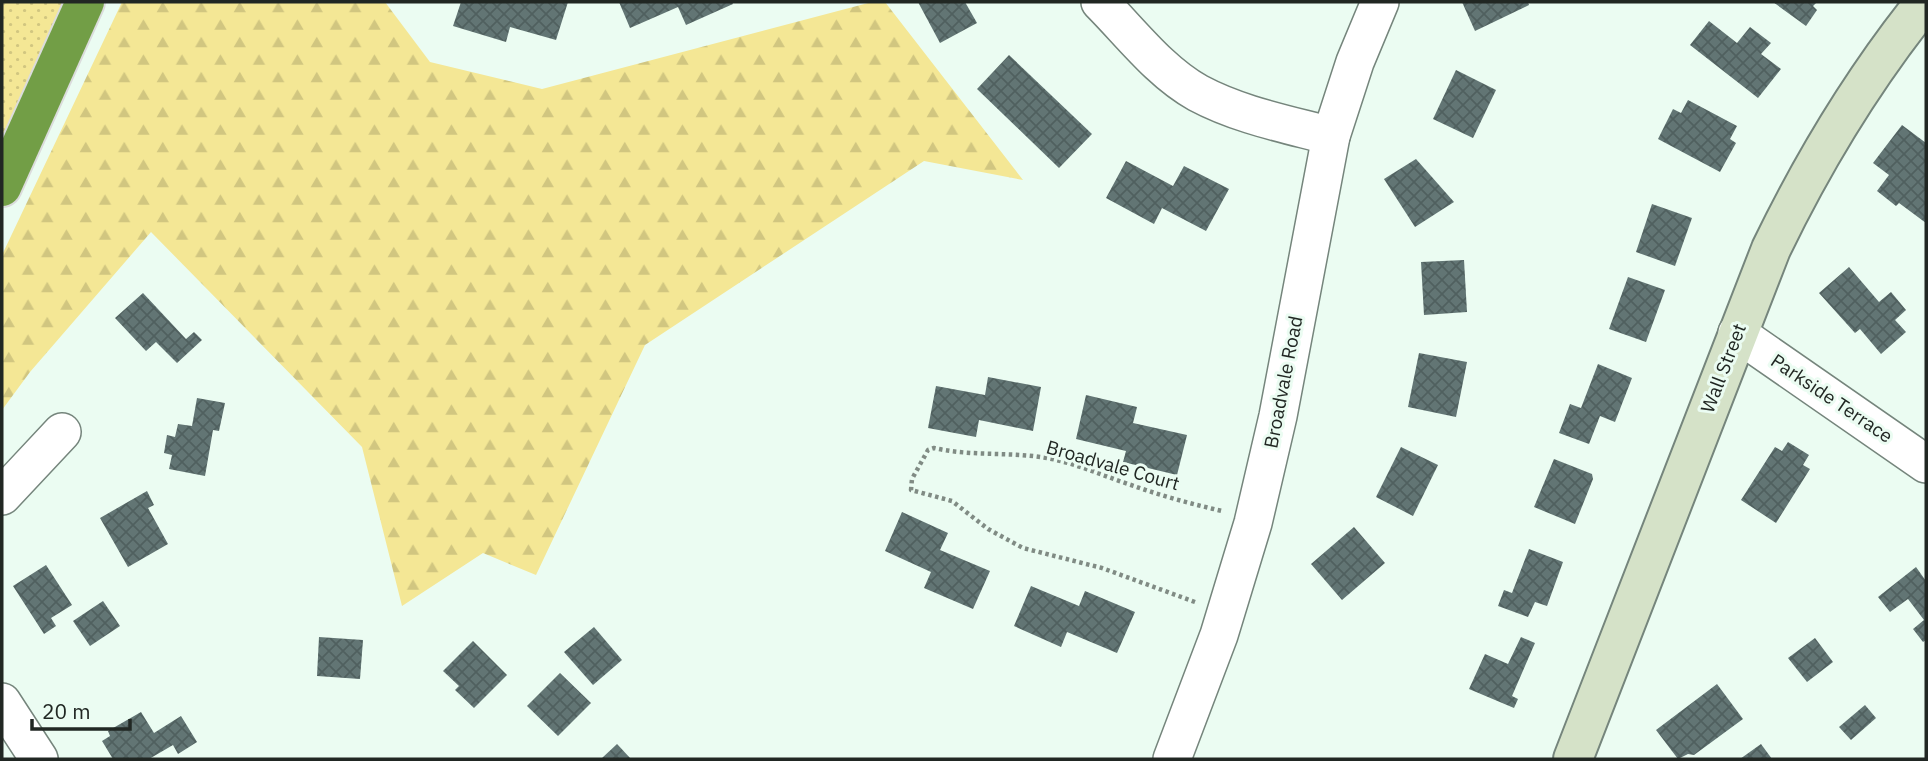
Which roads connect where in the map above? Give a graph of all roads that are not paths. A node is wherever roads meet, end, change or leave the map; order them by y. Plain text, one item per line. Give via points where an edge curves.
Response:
1 (85, 2) edge
2 (1100, 2) edge
3 (1380, 2) edge
4 (1924, 2) edge
5 (1331, 136) junction
6 (2, 187) edge
7 (1737, 333) junction
8 (62, 432) dead end
9 (1926, 464) edge
10 (2, 496) edge
11 (2, 702) edge
12 (1584, 752) edge
13 (39, 759) edge
14 (1172, 759) edge

1 - 6 highway
2 - 5 street via 1164,68 1196,92 1237,111
3 - 5 street, Broadvale Road via 1354,62
4 - 7 street, Wall Street via 1851,102 1808,172
5 - 14 street, Broadvale Road via 1254,519 1226,613
7 - 9 street, Parkside Terrace
7 - 12 street, Wall Street
8 - 10 street
11 - 13 street

